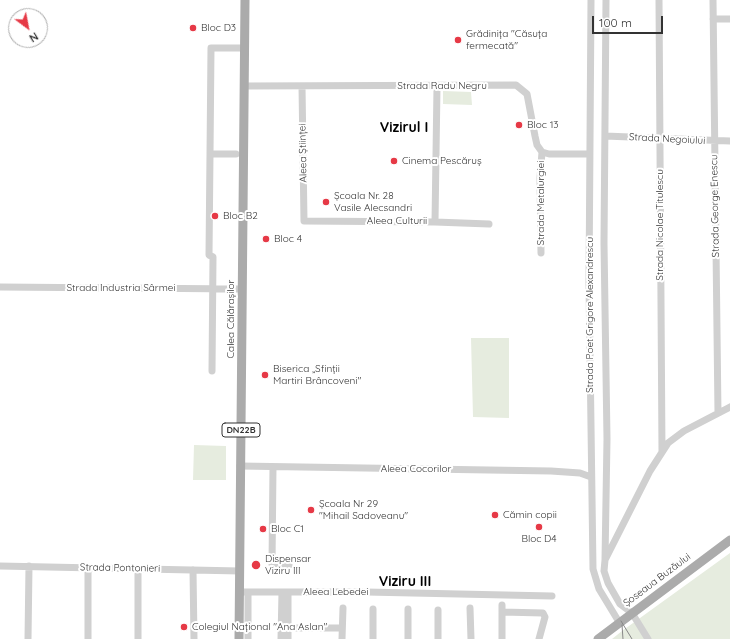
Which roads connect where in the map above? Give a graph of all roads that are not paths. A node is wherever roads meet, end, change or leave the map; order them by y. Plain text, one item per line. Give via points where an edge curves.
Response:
1 (245, 0) edge
2 (591, 0) edge
3 (606, 0) edge
4 (660, 0) edge
5 (714, 0) edge
6 (730, 18) edge
7 (713, 19) junction
8 (245, 48) junction
9 (245, 86) junction
10 (302, 86) junction
11 (437, 86) junction
12 (605, 136) junction
13 (660, 138) junction
14 (714, 141) junction
15 (730, 141) edge
16 (542, 152) junction
17 (210, 154) junction
18 (236, 154) dead end
19 (589, 154) junction
20 (304, 221) joint
21 (435, 222) junction
22 (489, 224) dead end
23 (541, 253) dead end
24 (0, 287) edge
25 (212, 288) junction
26 (242, 289) junction
27 (212, 371) dead end
28 (730, 406) edge
29 (718, 413) junction
30 (662, 451) junction
31 (240, 466) junction
32 (273, 467) junction
33 (591, 477) junction
34 (730, 540) edge
35 (604, 560) junction
36 (290, 565) dead end
37 (0, 566) edge
38 (29, 566) junction
39 (88, 568) junction
40 (138, 569) junction
41 (194, 570) junction
42 (240, 571) junction
43 (244, 592) junction
44 (285, 592) junction
45 (552, 596) dead end
46 (343, 608) dead end
47 (470, 608) dead end
48 (373, 609) dead end
49 (408, 609) dead end
50 (438, 610) dead end
51 (632, 612) junction
52 (619, 622) junction
53 (288, 628) junction
54 (342, 628) junction
55 (28, 639) edge
56 (88, 639) edge
57 (138, 639) edge
58 (194, 639) edge
59 (239, 639) edge
60 (248, 639) edge
61 (281, 639) edge
62 (288, 639) edge
63 (342, 639) edge
64 (373, 639) edge
65 (408, 639) edge
66 (438, 639) edge
67 (471, 639) edge
68 (502, 639) edge
69 (539, 639) edge
70 (598, 639) edge
71 (648, 639) edge

1 - 8 main road, Calea Călărașilor / DN22B
2 - 19 street, Strada Poet Grigore Alexandrescu
3 - 12 street, Strada Poet Grigore Alexandrescu
4 - 13 street, Strada Nicolae Titulescu
5 - 7 street, Strada George Enescu
6 - 7 street
7 - 14 street, Strada George Enescu
8 - 9 main road, Calea Călărașilor / DN22B
8 - 17 street via 211,48
9 - 10 street, Strada Radu Negru
9 - 26 main road, Calea Călărașilor / DN22B
10 - 11 street, Strada Radu Negru
10 - 20 street, Aleea Științei
11 - 16 street, Strada Radu Negru via 516,85 523,89 529,99 536,140
11 - 21 street
12 - 13 street, Strada Negoiului
12 - 35 street, Strada Poet Grigore Alexandrescu via 607,446
13 - 14 street, Strada Negoiului
13 - 30 street, Strada Nicolae Titulescu
14 - 15 street, Strada Negoiului
14 - 29 street, Strada George Enescu
16 - 19 street
16 - 23 street, Strada Metalurgiei
17 - 18 street
17 - 25 street via 209,255 213,257
19 - 33 street, Strada Poet Grigore Alexandrescu
20 - 21 street, Aleea Culturii
21 - 22 street, Aleea Culturii
24 - 25 street, Strada Industria Sârmei
25 - 26 street, Strada Industria Sârmei
25 - 27 street
26 - 31 main road, Calea Călărașilor / DN22B
28 - 29 street
29 - 30 street via 676,436
30 - 35 street
31 - 32 street, Aleea Cocorilor
31 - 42 main road, Calea Călărașilor / DN22B
32 - 33 street, Aleea Cocorilor via 551,470
32 - 36 street via 272,564
33 - 52 street, Strada Poet Grigore Alexandrescu via 594,577
34 - 51 main road, Șoseaua Buzăului
35 - 51 street, Strada Poet Grigore Alexandrescu via 608,583 620,604
37 - 38 street, Strada Pontonieri
38 - 39 street, Strada Pontonieri
38 - 55 street
39 - 40 street, Strada Pontonieri
39 - 56 street
40 - 41 street, Strada Pontonieri
40 - 57 street
41 - 42 street, Strada Pontonieri
41 - 58 street
42 - 43 main road, Calea Călărașilor / DN22B
43 - 44 street, Aleea Lebedei
43 - 59 main road, Calea Călărașilor / DN22B
43 - 60 street
44 - 45 street, Aleea Lebedei
44 - 53 street
44 - 61 street
46 - 54 street
47 - 67 street
48 - 64 street
49 - 65 street
50 - 66 street
51 - 52 main road, Șoseaua Buzăului
51 - 71 street, Strada Poet Grigore Alexandrescu
52 - 70 main road, Șoseaua Buzăului
53 - 54 street
53 - 62 street
54 - 63 street
68 - 69 street via 502,608 543,613 545,617

